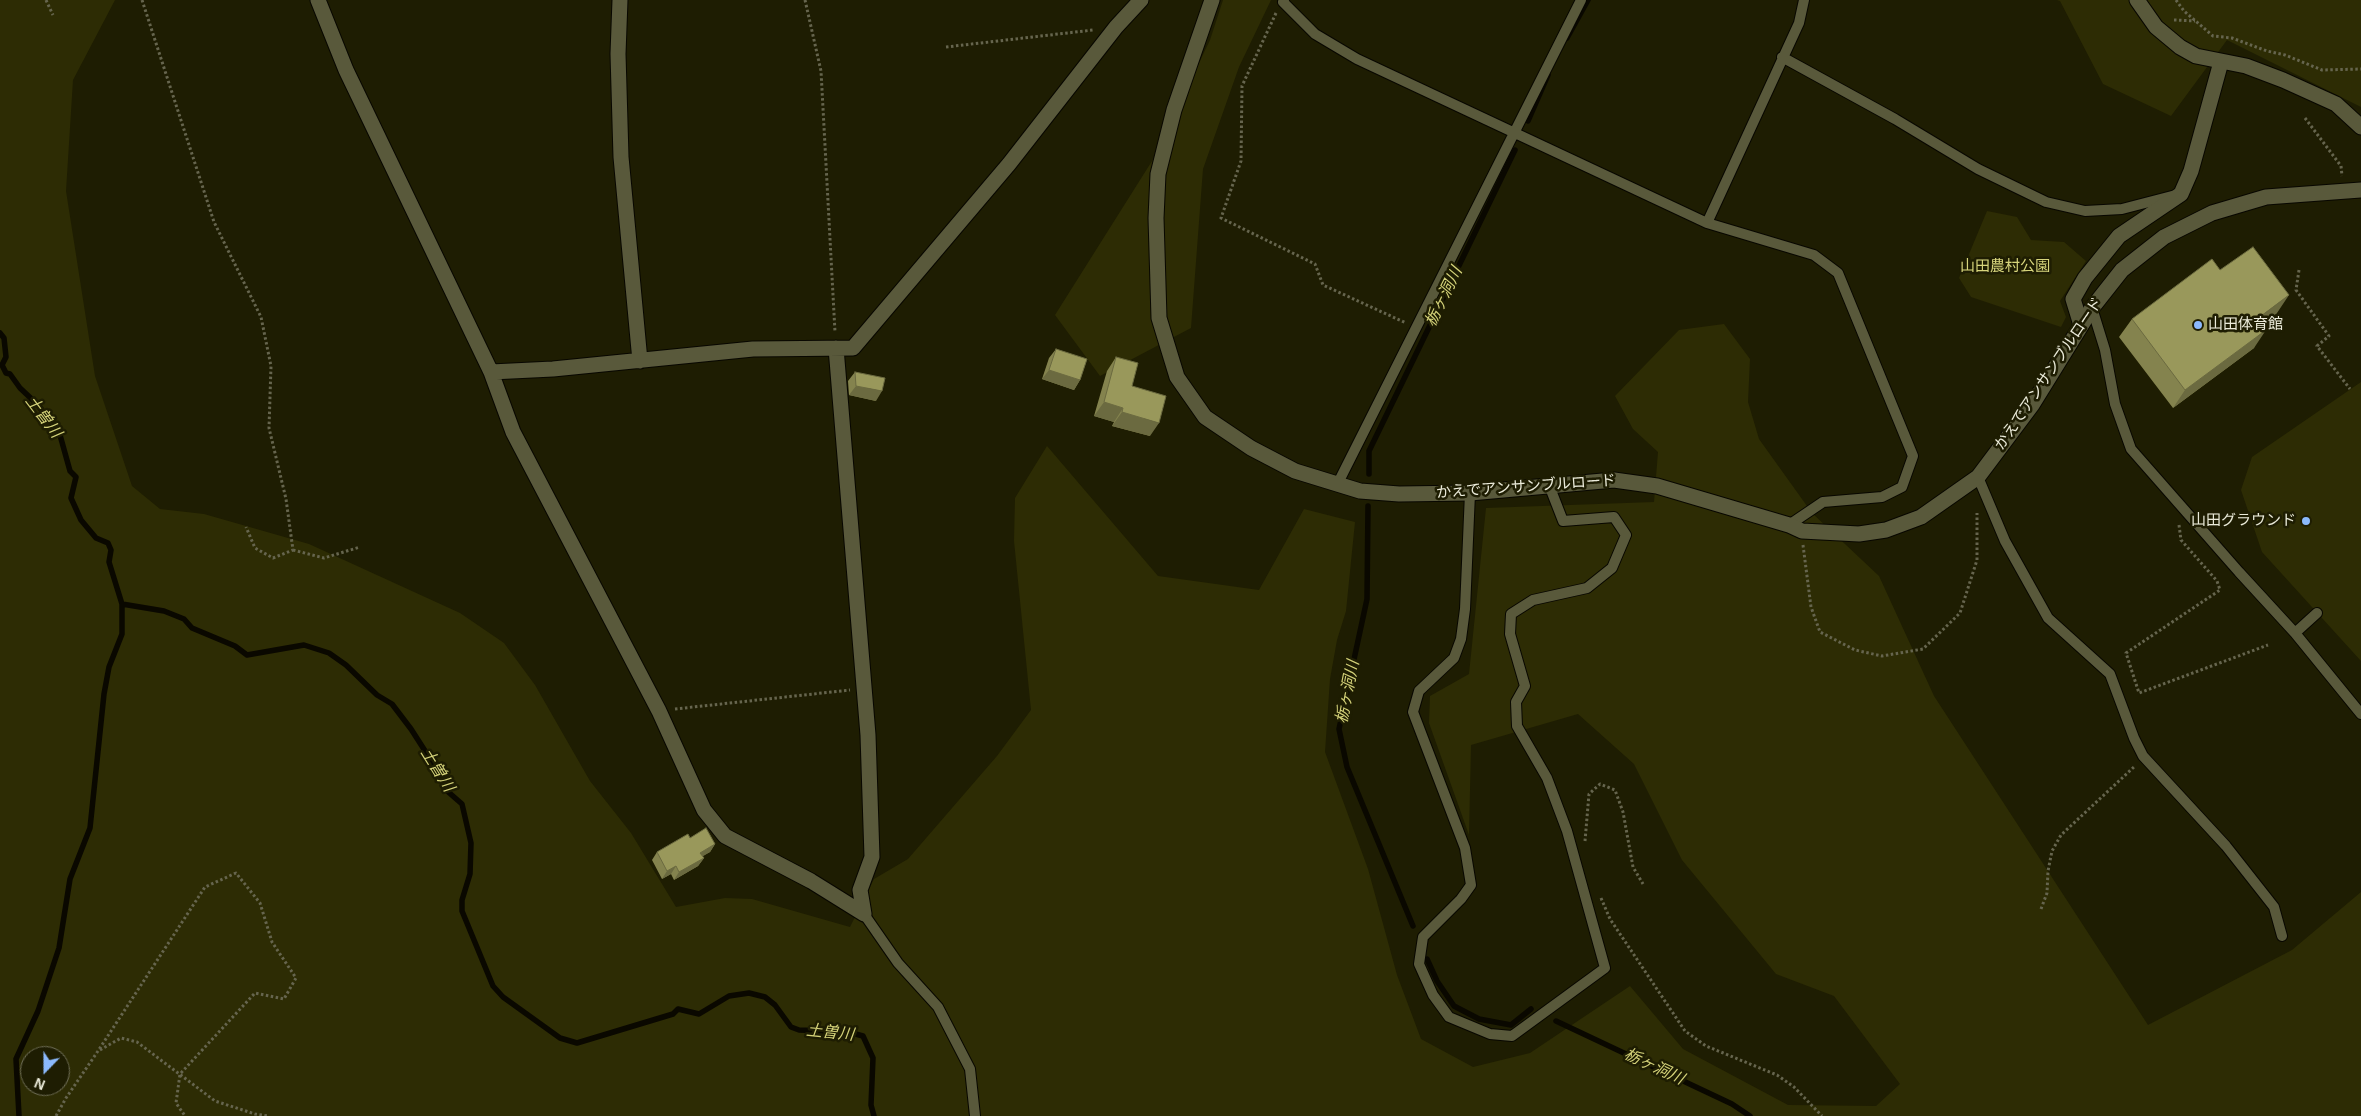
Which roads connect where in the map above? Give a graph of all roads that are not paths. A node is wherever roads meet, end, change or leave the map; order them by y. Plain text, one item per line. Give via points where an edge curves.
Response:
1 (318, 0) edge
2 (620, 0) edge
3 (1141, 0) edge
4 (1212, 0) edge
5 (1582, 0) edge
6 (1804, 0) edge
7 (2137, 0) edge
8 (1284, 1) edge
9 (1782, 57) junction
10 (2221, 62) junction
11 (2361, 127) edge
12 (1513, 134) junction
13 (2361, 190) edge
14 (2181, 194) junction
15 (1707, 223) junction
16 (2092, 308) junction
17 (2081, 325) junction
18 (836, 348) junction
19 (640, 361) junction
20 (491, 372) junction
21 (1978, 478) junction
22 (1337, 485) junction
23 (1549, 485) junction
24 (1470, 492) junction
25 (1795, 528) junction
26 (2317, 613) dead end
27 (2296, 633) junction
28 (2361, 714) edge
29 (864, 914) junction
30 (2282, 936) dead end
31 (975, 1116) edge

1 - 20 street via 346,70
2 - 19 street via 621,158
3 - 18 street via 1116,27 1009,164 853,348
4 - 22 street, かえでアンサンブルロード via 1174,110 1158,174 1159,318 1177,377 1204,417 1251,448 1295,471
5 - 12 lane
6 - 9 lane via 1799,23
7 - 10 street via 2156,27 2180,47 2196,56
8 - 12 lane via 1315,34 1357,59
9 - 14 lane via 1978,169 2046,202 2085,211 2122,210
9 - 15 lane
10 - 11 street via 2246,66 2319,96 2336,104
10 - 14 street via 2191,171
12 - 15 lane
12 - 22 lane
13 - 16 street, かえでアンサンブルロード via 2266,197 2212,213 2157,243 2122,270
14 - 17 street via 2119,236 2085,278 2073,299
15 - 25 lane via 1814,255 1838,273 1913,456 1902,487 1882,497 1823,502
16 - 17 street, かえでアンサンブルロード
16 - 27 lane via 2105,350 2115,404 2131,449
17 - 21 street, かえでアンサンブルロード via 2032,404
18 - 19 street via 753,349
18 - 29 street via 868,735 872,857 860,890
19 - 20 street
20 - 29 street via 513,432 660,711 704,810 725,836 811,881
21 - 25 street, かえでアンサンブルロード via 1921,517 1886,530 1859,534
21 - 30 lane via 2005,541 2048,618 2110,674 2143,756 2226,846 2274,907
22 - 24 street, かえでアンサンブルロード via 1360,491 1399,494
23 - 24 street, かえでアンサンブルロード
23 - 24 lane via 1562,520 1614,517 1626,536 1612,568 1587,588 1533,600 1511,614 1510,634 1525,686 1516,702 1517,726 1548,778 1567,831 1605,968 1512,1036 1490,1034 1449,1017 1433,996 1419,964 1424,937 1471,884 1465,848 1412,712 1419,691 1454,658 1461,638
23 - 25 street, かえでアンサンブルロード via 1614,480 1657,486
26 - 27 lane
27 - 28 lane
29 - 31 lane via 898,963 938,1008 970,1069

